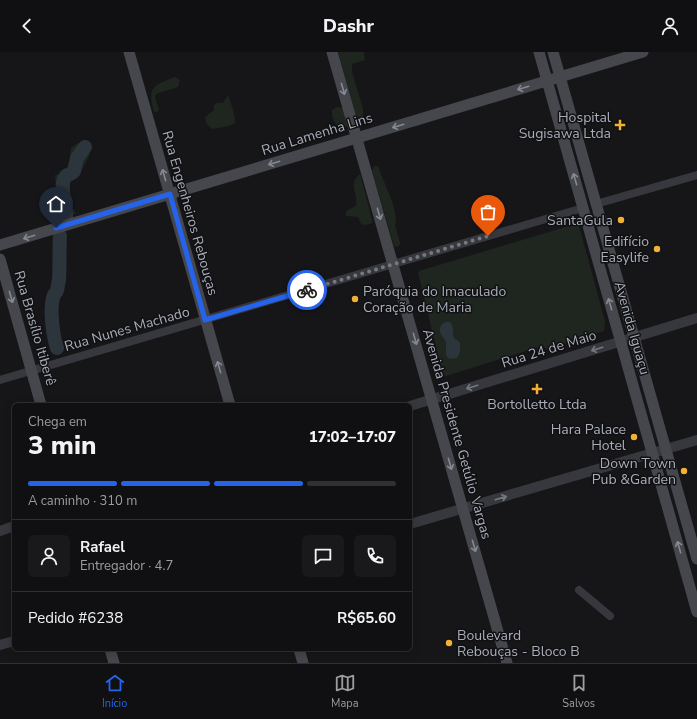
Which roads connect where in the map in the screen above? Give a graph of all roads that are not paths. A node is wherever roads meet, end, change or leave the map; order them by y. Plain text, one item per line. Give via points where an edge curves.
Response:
1 (129, 52) edge
2 (332, 52) edge
3 (539, 52) edge
4 (553, 52) edge
5 (643, 52) edge
6 (560, 77) junction
7 (547, 81) junction
8 (357, 138) junction
9 (564, 142) junction
10 (583, 156) junction
11 (697, 175) edge
12 (170, 194) junction
13 (596, 204) junction
14 (583, 208) junction
15 (0, 245) edge
16 (0, 259) edge
17 (393, 264) junction
18 (697, 318) edge
19 (205, 320) junction
20 (634, 337) junction
21 (621, 342) junction
22 (32, 371) junction
23 (631, 379) junction
24 (0, 380) edge
25 (650, 393) junction
26 (432, 399) junction
27 (40, 403) edge
28 (229, 403) edge
29 (412, 405) edge
30 (697, 440) edge
31 (666, 449) junction
32 (652, 453) junction
33 (463, 509) junction
34 (412, 523) edge
35 (12, 527) edge
36 (0, 530) edge
37 (696, 556) edge
38 (686, 574) junction
39 (579, 590) dead end
40 (697, 612) edge
41 (610, 616) dead end
42 (12, 642) edge
43 (0, 645) edge
44 (111, 651) edge
45 (300, 651) edge
46 (114, 663) edge
47 (303, 663) edge
48 (507, 663) edge

12 -> 1 main road, Rua Engenheiros Rebouças
2 -> 8 main road, Avenida Presidente Getúlio Vargas
3 - 7 main road, Avenida Iguaçu
4 - 6 main road, Avenida Iguaçu
5 - 6 main road, Rua Lamenha Lins
6 - 7 main road, Rua Lamenha Lins
6 - 10 main road, Avenida Iguaçu
7 -> 8 main road, Rua Lamenha Lins
7 - 9 main road, Avenida Iguaçu
8 -> 12 main road, Rua Lamenha Lins
8 -> 17 main road, Avenida Presidente Getúlio Vargas
9 - 10 main road
14 -> 9 main road, Avenida Iguaçu
10 - 13 main road, Avenida Iguaçu
11 - 13 street
12 -> 15 main road, Rua Lamenha Lins
12 - 19 main road, Rua Engenheiros Rebouças
13 - 20 main road, Avenida Iguaçu
14 - 17 street, Rua Nunes Machado
21 -> 14 main road, Avenida Iguaçu
16 -> 22 main road, Rua Brasílio Itiberê
17 - 19 street, Rua Nunes Machado
17 -> 26 main road, Avenida Presidente Getúlio Vargas
18 - 20 street, Rua 24 de Maio
19 - 22 street, Rua Nunes Machado
28 -> 19 main road, Rua Engenheiros Rebouças
20 - 21 street, Rua 24 de Maio
20 - 25 main road, Avenida Iguaçu
21 - 23 main road, Avenida Iguaçu
21 -> 26 street, Rua 24 de Maio
22 - 24 street, Rua Nunes Machado
22 - 27 main road, Rua Brasílio Itiberê
23 - 25 main road
23 - 32 main road, Avenida Iguaçu
25 - 31 main road, Avenida Iguaçu
26 - 29 street, Rua 24 de Maio
26 -> 33 main road, Avenida Presidente Getúlio Vargas
30 - 31 street
31 - 32 street
31 - 37 main road, Avenida Iguaçu
33 -> 32 street
38 -> 32 main road, Avenida Iguaçu
33 - 34 street
33 -> 48 main road, Avenida Presidente Getúlio Vargas
35 - 36 street
37 - 38 main road
38 - 40 main road, Avenida Iguaçu
39 - 41 street
42 - 43 street
44 - 46 main road
45 - 47 main road

